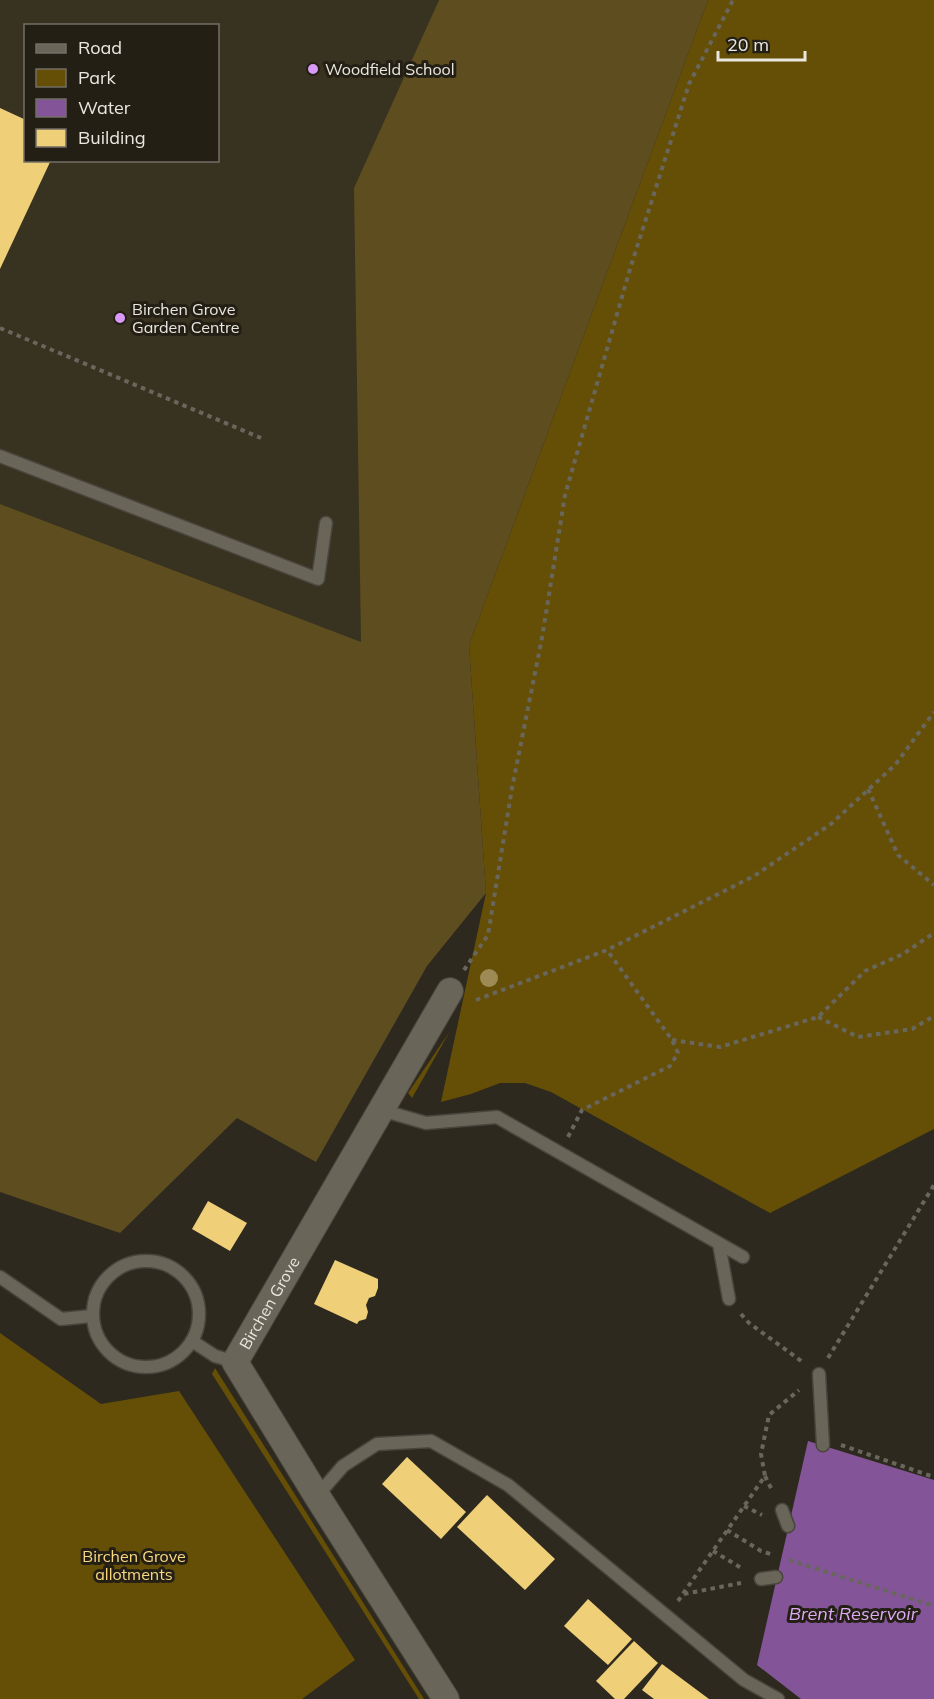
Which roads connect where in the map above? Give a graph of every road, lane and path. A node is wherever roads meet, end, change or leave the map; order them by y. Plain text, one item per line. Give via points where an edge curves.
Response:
1 (733, 0) edge
2 (0, 328) edge
3 (261, 438) dead end
4 (0, 456) edge
5 (326, 523) dead end
6 (934, 712) edge
7 (868, 789) junction
8 (934, 885) edge
9 (934, 933) edge
10 (607, 950) junction
11 (459, 997) junction
12 (934, 1016) edge
13 (818, 1017) junction
14 (672, 1040) junction
15 (381, 1110) junction
16 (560, 1152) junction
17 (934, 1185) edge
18 (719, 1244) junction
19 (742, 1257) dead end
20 (0, 1277) edge
21 (729, 1299) joint
22 (92, 1316) junction
23 (192, 1341) junction
24 (235, 1362) junction
25 (819, 1374) junction
26 (823, 1442) joint
27 (934, 1477) edge
28 (317, 1496) junction
29 (782, 1510) dead end
30 (788, 1526) dead end
31 (727, 1530) junction
32 (713, 1551) junction
33 (776, 1577) dead end
34 (761, 1579) junction
35 (683, 1594) junction
36 (934, 1606) edge
37 (667, 1617) junction
38 (447, 1699) edge
39 (778, 1699) edge

1 - 11 path via 689,84 630,269 565,495 488,935
2 - 3 path
4 - 5 lane via 318,579
6 - 7 path via 895,765
7 - 8 path via 898,855
7 - 10 path via 831,824 754,876
9 - 13 path via 903,954 865,970
10 - 11 path
10 - 14 path
11 - 15 street, Birchen Grove
12 - 13 path via 912,1029 858,1037
13 - 14 path via 720,1047
14 - 16 path via 678,1053 670,1066 582,1110
15 - 16 lane via 426,1124 497,1117
15 - 24 street, Birchen Grove
16 - 18 lane
17 - 25 path
18 - 19 lane
18 - 21 lane
20 - 22 lane via 62,1318
21 - 25 path via 749,1323
22 - 23 lane via 102,1345 127,1364 158,1366 172,1360
22 - 23 lane via 102,1283 115,1271 130,1263 165,1264 191,1286 197,1302 199,1319
23 - 24 lane via 215,1356
24 - 28 street, Birchen Grove
25 - 26 lane
25 - 31 path via 769,1415 761,1454 765,1476
26 - 27 path
28 - 37 lane via 343,1466 377,1444 431,1441 508,1485
28 - 38 street, Birchen Grove
29 - 30 lane
31 - 32 path
31 - 36 path via 761,1551
32 - 34 path
32 - 35 path
33 - 34 lane
34 - 35 path
35 - 37 path
37 - 39 lane via 744,1680

